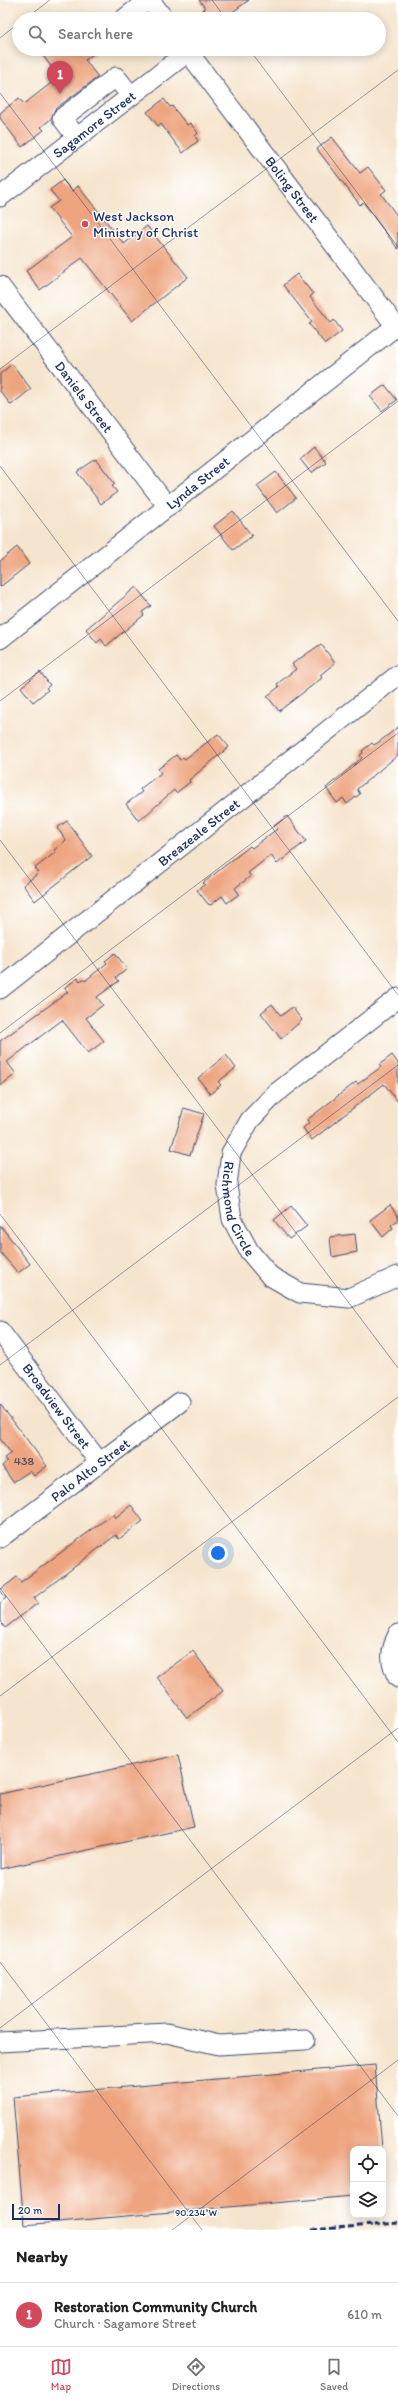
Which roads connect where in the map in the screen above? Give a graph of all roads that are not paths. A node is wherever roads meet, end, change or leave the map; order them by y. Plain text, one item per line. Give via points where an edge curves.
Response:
1 (149, 0) edge
2 (133, 12) edge
3 (158, 12) edge
4 (180, 56) edge
5 (192, 56) edge
6 (131, 96) junction
7 (77, 138) junction
8 (0, 197) edge
9 (0, 286) edge
10 (397, 327) edge
11 (168, 507) junction
12 (0, 639) edge
13 (398, 675) edge
14 (0, 989) edge
15 (398, 998) edge
16 (398, 1276) edge
17 (0, 1331) edge
18 (180, 1402) dead end
19 (99, 1462) junction
20 (0, 1538) edge
21 (398, 1634) edge
22 (398, 1678) edge
23 (305, 2040) dead end
24 (0, 2042) edge

1 - 2 street
1 - 3 street
4 - 6 street, Sagamore Street
5 - 10 street, Boling Street
6 - 7 street, Sagamore Street
6 - 7 street via 116,77 62,118
7 - 8 street, Sagamore Street
9 - 11 street, Daniels Street
10 - 11 street, Lynda Street
11 - 12 street, Lynda Street
13 - 14 street, Breazeale Street
15 - 16 street, Richmond Circle via 276,1094 250,1120 231,1153 227,1185 232,1219 249,1251 270,1276 300,1293 349,1298
17 - 19 street, Broadview Street
18 - 19 street, Palo Alto Street
19 - 20 street, Palo Alto Street
21 - 22 street via 391,1649 393,1668
23 - 24 street via 219,2045 167,2033

